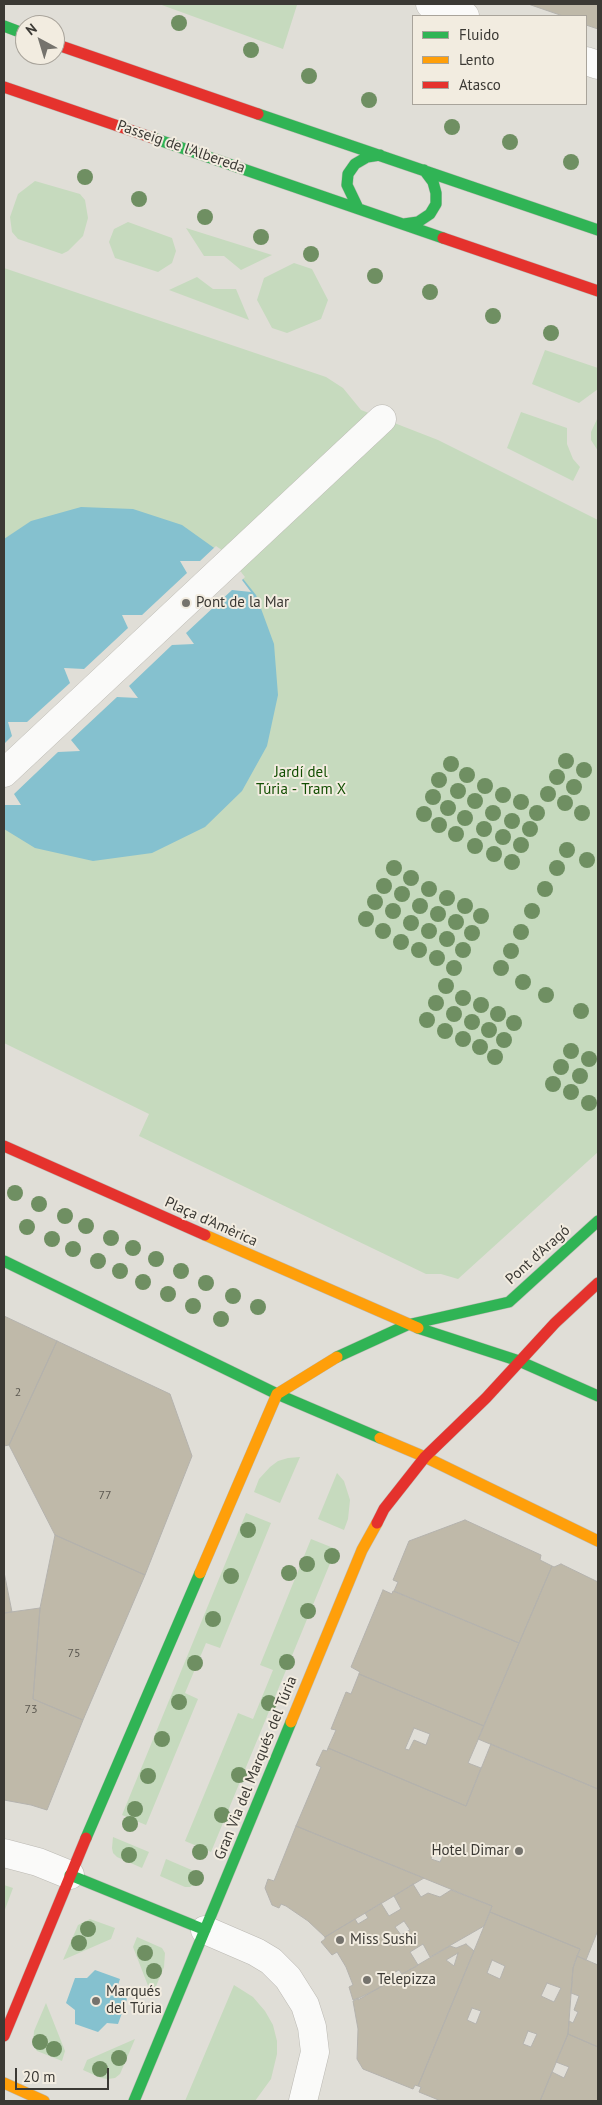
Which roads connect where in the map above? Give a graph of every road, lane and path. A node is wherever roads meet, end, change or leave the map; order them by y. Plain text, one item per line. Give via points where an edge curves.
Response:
1 (65, 47) edge
2 (4, 86) edge
3 (380, 155) junction
4 (424, 170) junction
5 (358, 208) junction
6 (404, 224) junction
7 (598, 230) edge
8 (598, 291) edge
9 (382, 419) dead end
10 (4, 773) edge
11 (4, 1146) edge
12 (598, 1221) edge
13 (4, 1262) edge
14 (598, 1283) edge
15 (407, 1325) junction
16 (519, 1361) junction
17 (277, 1394) junction
18 (598, 1396) edge
19 (425, 1457) junction
20 (598, 1542) edge
21 (4, 1853) edge
22 (70, 1875) junction
23 (205, 1930) junction
24 (4, 2036) edge
25 (4, 2083) edge
26 (307, 2100) edge
27 (44, 2101) edge
28 (134, 2101) edge

1 - 3 main road
2 - 5 main road, Passeig de l'Albereda
3 - 4 main road
3 - 5 main road via 367,157 355,164 348,174 350,196
4 - 6 main road via 433,182 436,204 430,214 418,222
4 - 7 main road
5 - 6 main road, Passeig de l'Albereda
6 - 8 main road, Passeig de l'Albereda
9 - 10 street
11 - 15 main road, Plaça d'Amèrica
12 - 15 main road, Pont d'Aragó via 509,1302
13 - 17 main road
14 - 16 main road
15 - 16 main road, Plaça d'Amèrica
15 - 17 main road via 336,1357
16 - 18 main road, Plaça d'Amèrica
16 - 19 main road
17 - 19 main road
17 - 22 main road
19 - 20 main road
19 - 23 main road, Gran Via del Marqués del Túria via 384,1509 362,1550
21 - 22 street
22 - 23 main road
22 - 24 main road
23 - 26 street via 270,1961 288,1978 305,2005 315,2052
23 - 28 main road, Gran Via del Marqués del Túria
25 - 27 main road

